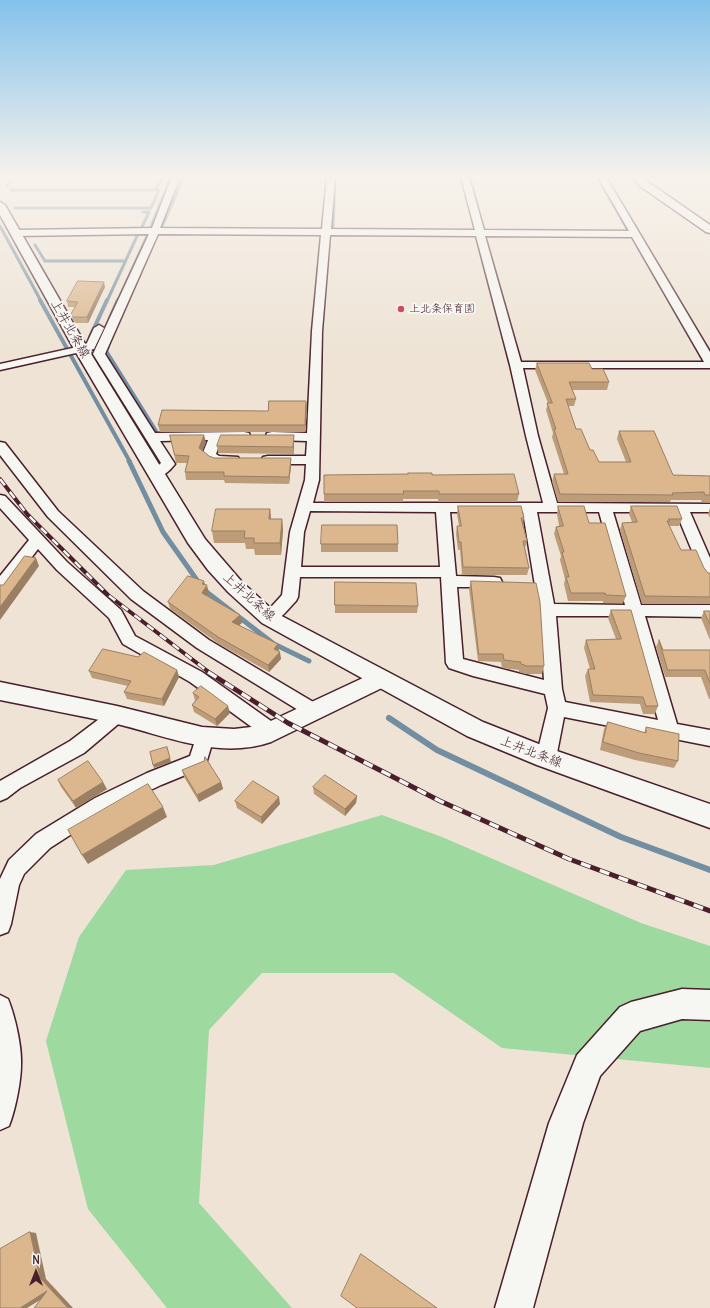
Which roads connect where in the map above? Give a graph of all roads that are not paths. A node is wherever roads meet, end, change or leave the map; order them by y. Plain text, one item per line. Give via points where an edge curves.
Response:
1 (19, 238) edge
2 (144, 238) edge
3 (146, 238) edge
4 (325, 238) edge
5 (481, 238) edge
6 (637, 238) edge
7 (137, 247) dead end
8 (104, 318) dead end
9 (91, 349) junction
10 (710, 363) edge
11 (516, 365) junction
12 (0, 366) edge
13 (216, 436) junction
14 (150, 437) junction
15 (314, 437) junction
16 (0, 446) edge
17 (313, 460) junction
18 (156, 474) junction
19 (0, 499) edge
20 (304, 507) junction
21 (551, 507) junction
22 (443, 508) junction
23 (529, 508) junction
24 (605, 508) junction
25 (681, 508) junction
26 (710, 508) edge
27 (37, 540) junction
28 (293, 572) junction
29 (710, 575) edge
30 (448, 577) junction
31 (511, 582) edge
32 (526, 583) edge
33 (542, 583) junction
34 (0, 587) edge
35 (547, 610) junction
36 (636, 611) junction
37 (710, 611) edge
38 (269, 618) junction
39 (380, 679) junction
40 (553, 689) junction
41 (0, 691) edge
42 (557, 708) junction
43 (314, 712) junction
44 (117, 715) junction
45 (670, 730) junction
46 (272, 731) junction
47 (205, 737) junction
48 (710, 738) edge
49 (546, 758) junction
50 (0, 792) edge
51 (710, 816) edge
52 (0, 924) edge
53 (710, 1005) edge
54 (0, 1007) edge
55 (0, 1117) edge
56 (514, 1308) edge

1 - 9 main road, 上井北条線
2 - 7 street
3 - 9 street
4 - 15 street via 317,331
5 - 11 street
6 - 10 street
8 - 9 street
9 - 12 street
9 - 14 street via 99,354
9 - 18 main road, 上井北条線
10 - 11 street
11 - 21 street
13 - 14 street
13 - 15 street
13 - 17 street via 209,455 216,460
14 - 18 street via 168,464
15 - 17 street
16 - 43 street via 53,514 136,595 203,644
17 - 20 street via 312,480
18 - 38 main road, 上井北条線 via 198,543 215,565
19 - 27 street
20 - 22 street
20 - 28 street via 296,532
21 - 23 street
21 - 24 street
22 - 23 street
22 - 30 street
23 - 33 street
24 - 25 street
24 - 36 street
25 - 26 street
25 - 29 street
27 - 34 street
27 - 46 street via 115,614 129,640 196,677
28 - 30 street
28 - 38 street via 290,597
30 - 31 street
30 - 40 street via 455,663
32 - 33 street
33 - 35 street
35 - 36 street
35 - 40 street
36 - 37 street
36 - 45 street
38 - 39 main road, 上井北条線
39 - 43 main road
39 - 49 main road, 上井北条線 via 475,729
40 - 42 street
41 - 44 main road
42 - 45 street
42 - 49 street
43 - 46 main road
44 - 47 main road
44 - 50 street via 78,747 12,782
45 - 48 street
46 - 47 main road via 264,735 234,739
47 - 52 street via 198,761 102,804 43,841 16,867 8,885
49 - 51 main road, 上井北条線
53 - 56 main road via 682,1004 631,1018 588,1066 566,1122
54 - 55 street via 4,1021 8,1065

